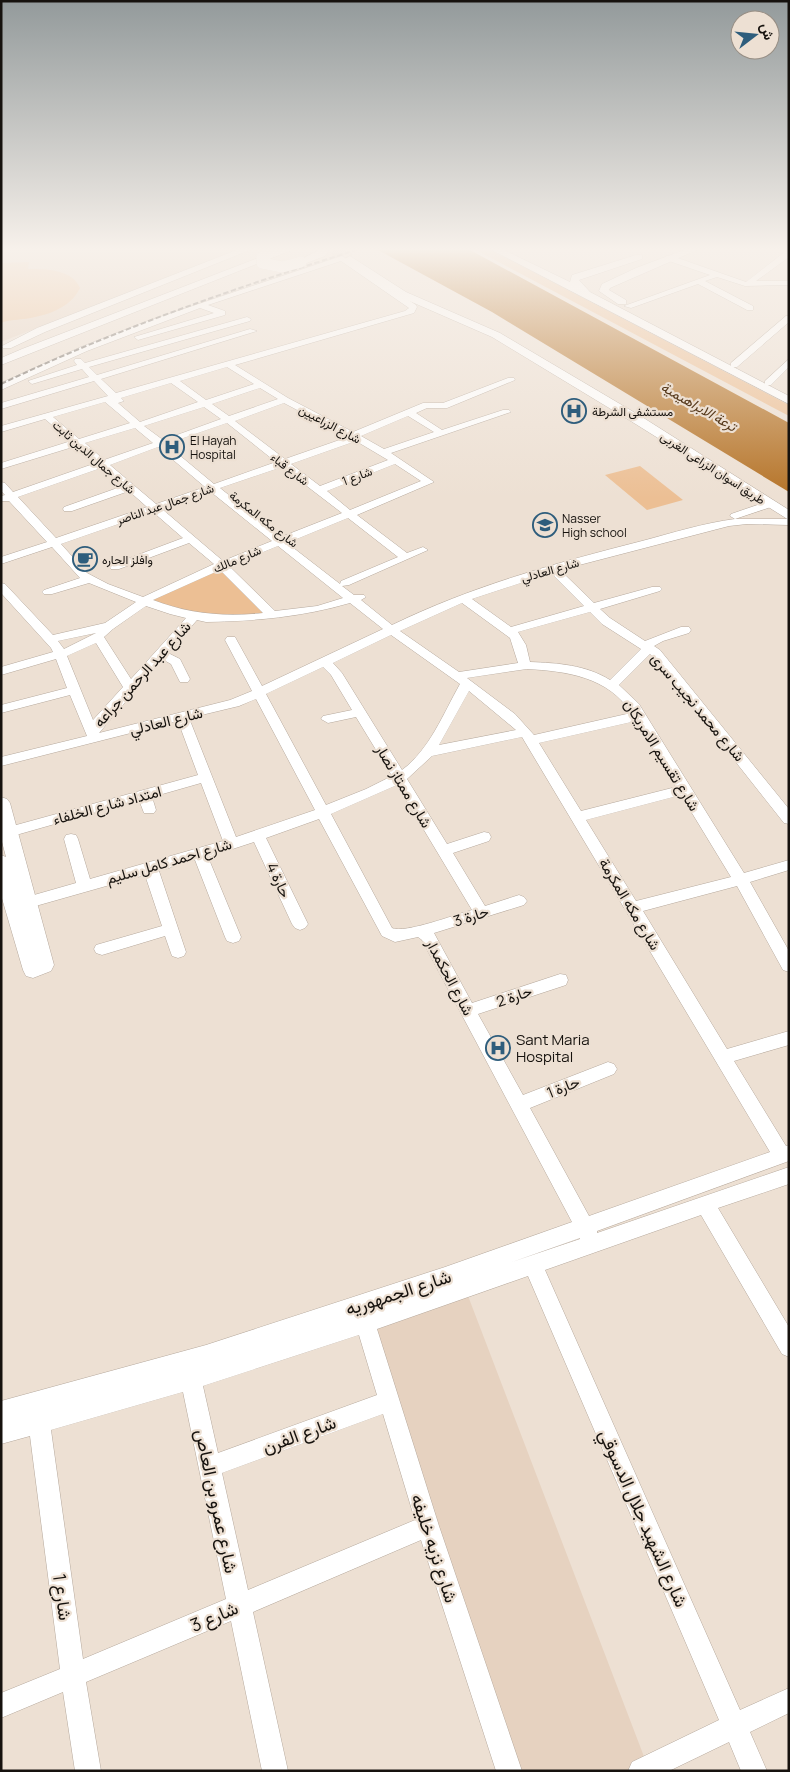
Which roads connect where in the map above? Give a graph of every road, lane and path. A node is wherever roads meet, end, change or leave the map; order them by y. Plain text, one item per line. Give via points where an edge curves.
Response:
1 (35, 333) edge
2 (56, 333) edge
3 (56, 333) edge
4 (69, 333) edge
5 (128, 333) edge
6 (154, 333) edge
7 (173, 333) edge
8 (199, 333) edge
9 (247, 333) edge
10 (338, 333) edge
11 (491, 333) edge
12 (501, 333) edge
13 (660, 333) edge
14 (676, 333) edge
15 (772, 333) edge
16 (50, 335) junction
17 (181, 338) junction
18 (6, 347) edge
19 (196, 348) junction
20 (28, 349) junction
21 (83, 350) junction
22 (1, 362) edge
23 (789, 362) edge
24 (81, 363) junction
25 (734, 365) junction
26 (227, 366) junction
27 (96, 378) junction
28 (511, 380) dead end
29 (174, 381) junction
30 (768, 383) junction
31 (261, 385) junction
32 (1, 389) edge
33 (789, 393) edge
34 (114, 398) junction
35 (285, 400) junction
36 (789, 401) edge
37 (205, 403) junction
38 (1, 406) edge
39 (437, 407) junction
40 (408, 412) junction
41 (506, 412) dead end
42 (49, 418) junction
43 (228, 420) junction
44 (141, 424) junction
45 (464, 426) junction
46 (1, 431) edge
47 (442, 433) junction
48 (354, 437) junction
49 (164, 442) junction
50 (77, 443) junction
51 (383, 452) junction
52 (397, 460) junction
53 (102, 464) junction
54 (283, 464) junction
55 (1, 466) edge
56 (716, 467) junction
57 (428, 483) joint
58 (2, 487) edge
59 (130, 487) junction
60 (217, 487) junction
61 (318, 491) junction
62 (6, 499) edge
63 (779, 503) edge
64 (154, 508) junction
65 (68, 509) dead end
66 (789, 510) edge
67 (348, 514) junction
68 (789, 516) edge
69 (789, 522) edge
70 (190, 539) junction
71 (283, 540) junction
72 (54, 543) junction
73 (423, 550) dead end
74 (405, 558) junction
75 (1, 560) edge
76 (219, 566) junction
77 (116, 567) dead end
78 (552, 568) junction
79 (89, 579) junction
80 (345, 583) junction
81 (1, 586) edge
82 (656, 588) dead end
83 (48, 592) dead end
84 (358, 598) junction
85 (464, 598) junction
86 (143, 601) junction
87 (591, 608) junction
88 (273, 616) junction
89 (194, 617) junction
90 (392, 625) junction
91 (109, 626) junction
92 (685, 630) dead end
93 (510, 631) junction
94 (98, 637) junction
95 (51, 639) junction
96 (231, 640) dead end
97 (646, 647) junction
98 (160, 654) junction
99 (61, 655) junction
100 (324, 661) junction
101 (524, 665) junction
102 (1, 671) edge
103 (459, 677) junction
104 (184, 679) dead end
105 (612, 685) junction
106 (130, 688) junction
107 (75, 690) junction
108 (258, 693) junction
109 (1, 709) edge
110 (359, 712) junction
111 (182, 716) junction
112 (638, 716) junction
113 (328, 719) dead end
114 (93, 734) junction
115 (528, 736) junction
116 (427, 752) junction
117 (1, 762) edge
118 (206, 778) junction
119 (399, 778) junction
120 (683, 790) junction
121 (144, 794) junction
122 (1, 803) edge
123 (150, 810) dead end
124 (323, 812) junction
125 (577, 817) junction
126 (789, 819) edge
127 (258, 836) junction
128 (484, 837) dead end
129 (71, 839) dead end
130 (8, 843) edge
131 (231, 843) junction
132 (443, 850) junction
133 (199, 853) junction
134 (1, 862) edge
135 (789, 865) edge
136 (150, 867) junction
137 (740, 880) junction
138 (84, 886) junction
139 (519, 901) dead end
140 (21, 904) junction
141 (632, 908) junction
142 (481, 912) junction
143 (300, 924) dead end
144 (170, 929) junction
145 (423, 931) junction
146 (233, 937) dead end
147 (102, 949) dead end
148 (178, 952) dead end
149 (787, 958) edge
150 (560, 980) dead end
151 (468, 1011) junction
152 (789, 1038) edge
153 (724, 1057) junction
154 (608, 1069) dead end
155 (518, 1105) junction
156 (785, 1154) edge
157 (789, 1175) edge
158 (705, 1204) junction
159 (588, 1236) junction
160 (533, 1264) junction
161 (365, 1323) junction
162 (789, 1346) edge
163 (191, 1379) junction
164 (389, 1401) junction
165 (1, 1412) edge
166 (39, 1423) junction
167 (1, 1433) edge
168 (210, 1467) junction
169 (428, 1526) junction
170 (239, 1605) junction
171 (73, 1676) junction
172 (789, 1700) edge
173 (1, 1706) edge
174 (735, 1727) junction
175 (88, 1771) edge
176 (275, 1771) edge
177 (509, 1771) edge
178 (641, 1771) edge
179 (754, 1771) edge

1 - 18 main road
2 - 16 main road
3 - 16 main road, bridge
4 - 20 main road
5 - 21 street
6 - 21 street
7 - 17 street, شارع الزراعيين
8 - 17 street
9 - 19 street
10 - 26 street
11 - 56 main road, طريق اسوان الزراعى الغربى
12 - 56 main road, طريق اسوان الزراعى الغربى
13 - 36 main road
14 - 25 main road
15 - 25 street
16 - 18 main road
16 - 20 main road
17 - 19 street, شارع الزراعيين
17 - 24 street
19 - 26 street, شارع الزراعيين
19 - 27 street
20 - 22 main road
21 - 32 street
23 - 30 street
24 - 27 street, شارع مكه المكرمة
24 - 32 street
25 - 30 main road
26 - 29 street
26 - 31 street, شارع الزراعيين
27 - 34 street, شارع مكه المكرمة
27 - 38 street
28 - 39 street, شارع جمال عبد الناصر
29 - 34 street
29 - 37 street, شارع قباء
30 - 33 main road
31 - 35 street, شارع الزراعيين
31 - 37 street
34 - 42 street
34 - 44 street, شارع مكه المكرمة
34 - 46 street
35 - 43 street
35 - 48 street, شارع الزراعيين
37 - 43 street, شارع قباء
37 - 44 street
39 - 40 street, شارع جمال عبد الناصر via 428,405
39 - 45 street
40 - 47 street
40 - 48 street, شارع جمال عبد الناصر
41 - 45 street
42 - 46 street
42 - 50 street, شارع جمال الدين ثابت
43 - 49 street
43 - 54 street, شارع قباء
44 - 49 street, شارع مكه المكرمة
44 - 50 street
45 - 47 street
47 - 51 street
48 - 51 street, شارع الزراعيين
48 - 54 street, شارع جمال عبد الناصر
49 - 53 street
49 - 60 street, شارع مكه المكرمة
50 - 53 street, شارع جمال الدين ثابت
50 - 55 street
51 - 52 street, شارع الزراعيين
52 - 57 street, شارع الزراعيين
52 - 61 street, شارع 1
53 - 59 street, شارع جمال الدين ثابت
53 - 62 street
54 - 60 street, شارع جمال عبد الناصر
54 - 61 street, شارع قباء
56 - 63 main road, طريق اسوان الزراعى الغربى
57 - 67 street, شارع مالك
58 - 62 street
59 - 64 street, شارع جمال الدين ثابت
59 - 65 street
60 - 64 street, شارع جمال عبد الناصر
60 - 71 street, شارع مكه المكرمة
61 - 67 street, شارع قباء
62 - 72 street
63 - 66 main road, طريق اسوان الزراعى الغربى
63 - 68 main road, طريق اسوان الزراعى الغربى
63 - 90 street, شارع العادلي via 476,586
64 - 70 street, شارع جمال الدين ثابت
64 - 72 street, شارع جمال عبد الناصر
67 - 71 street, شارع مالك
67 - 74 street, شارع قباء
69 - 78 street, شارع العادلي via 729,523
70 - 76 street, شارع جمال الدين ثابت
70 - 77 street
71 - 76 street, شارع مالك
71 - 80 street, شارع مكه المكرمة
71 - 84 street, شارع مكه المكرمة
72 - 75 street, شارع جمال عبد الناصر
72 - 79 street
73 - 74 street
74 - 80 street
76 - 86 street, شارع مالك
76 - 88 street, شارع جمال الدين ثابت
78 - 85 street, شارع العادلي
78 - 87 street, شارع محمد نجيب سرى
79 - 83 street
79 - 86 street
80 - 84 street, شارع مكه المكرمة
81 - 95 street
82 - 87 street
84 - 88 street
84 - 90 street, شارع مكه المكرمة
85 - 90 street, شارع العادلي
85 - 93 street
86 - 89 street
86 - 91 street, شارع مالك
87 - 93 street
87 - 97 street, شارع محمد نجيب سرى
88 - 89 street
89 - 98 street, شارع عبد الرحمن جراعه
90 - 100 street, شارع العادلي
90 - 103 street, شارع مكه المكرمة via 441,667
91 - 94 street, شارع مالك
91 - 95 street, شارع مالك
92 - 97 street via 659,638
93 - 101 street via 518,640
94 - 99 street, شارع مالك
94 - 106 street
95 - 99 street
96 - 108 street, شارع الحكمدار
97 - 105 street
97 - 126 street, شارع محمد نجيب سرى via 662,660
98 - 104 street via 176,662
98 - 106 street, شارع عبد الرحمن جراعه
99 - 102 street, شارع مالك
99 - 107 street
100 - 108 street, شارع العادلي
100 - 110 street, شارع ممتاز نصار via 336,673
101 - 103 street, شارع تقسيم الامريكان
101 - 105 street, شارع تقسيم الامريكان via 562,668
103 - 115 street, شارع مكه المكرمة
103 - 116 street
105 - 112 street, شارع تقسيم الامريكان via 628,699
106 - 114 street, شارع عبد الرحمن جراعه
107 - 109 street
107 - 114 street
108 - 111 street, شارع العادلي via 227,705
108 - 124 street, شارع الحكمدار
110 - 113 street
110 - 119 street, شارع ممتاز نصار
111 - 114 street, شارع العادلي
111 - 118 street
112 - 115 street
112 - 120 street, شارع تقسيم الامريكان
114 - 117 street, شارع العادلي
115 - 116 street
115 - 125 street, شارع مكه المكرمة
116 - 119 street, شارع احمد كامل سليم
118 - 121 street, امتداد شارع الخلفاء
118 - 131 street
119 - 124 street, شارع احمد كامل سليم
119 - 132 street, شارع ممتاز نصار
120 - 125 street
120 - 137 street, شارع تقسيم الامريكان
121 - 123 street
121 - 130 street, امتداد شارع الخلفاء
122 - 130 main road
124 - 127 street, شارع احمد كامل سليم
124 - 145 street, شارع الحكمدار via 387,932 395,936
125 - 141 street, شارع مكه المكرمة
127 - 131 street, شارع احمد كامل سليم
127 - 143 street, حارة 4
128 - 132 street
129 - 138 street
130 - 140 main road
131 - 133 street, شارع احمد كامل سليم
132 - 142 street, شارع ممتاز نصار
133 - 136 street, شارع احمد كامل سليم
133 - 146 street
134 - 140 main road
135 - 137 street
136 - 138 street, شارع احمد كامل سليم
136 - 144 street
137 - 141 street
137 - 149 street, شارع تقسيم الامريكان
138 - 140 street, شارع احمد كامل سليم
139 - 142 street, حارة 3
141 - 153 street, شارع مكه المكرمة
142 - 145 street, حارة 3
144 - 147 street
144 - 148 street
145 - 151 street, شارع الحكمدار
150 - 151 street, حارة 2
151 - 155 street, شارع الحكمدار
152 - 153 street
153 - 156 street, شارع مكه المكرمة
154 - 155 street, حارة 1
155 - 159 street, شارع الحكمدار
156 - 159 street, شارع الجمهوريه
157 - 158 street, شارع الجمهوريه
158 - 159 street, شارع الجمهوريه
158 - 162 street
159 - 160 street, شارع الجمهوريه
159 - 165 street, شارع الجمهوريه via 445,1276 206,1355
160 - 161 street, شارع الجمهوريه
160 - 174 street, شارع الشهيد جلال الدسوقي
161 - 163 street, شارع الجمهوريه
161 - 164 street, شارع نزيه خليفه
163 - 166 street, شارع الجمهوريه
163 - 168 street, شارع عمرو بن العاص
164 - 168 street, شارع الفرن
164 - 169 street, شارع نزيه خليفه
166 - 167 street, شارع الجمهوريه
166 - 171 street, شارع 1
168 - 170 street, شارع عمرو بن العاص
169 - 170 street, شارع 3
169 - 177 street, شارع نزيه خليفه
170 - 171 street, شارع 3
170 - 176 street, شارع عمرو بن العاص
171 - 173 street, شارع 3
171 - 175 street, شارع 1
172 - 174 street
174 - 178 street
174 - 179 street, شارع الشهيد جلال الدسوقي

